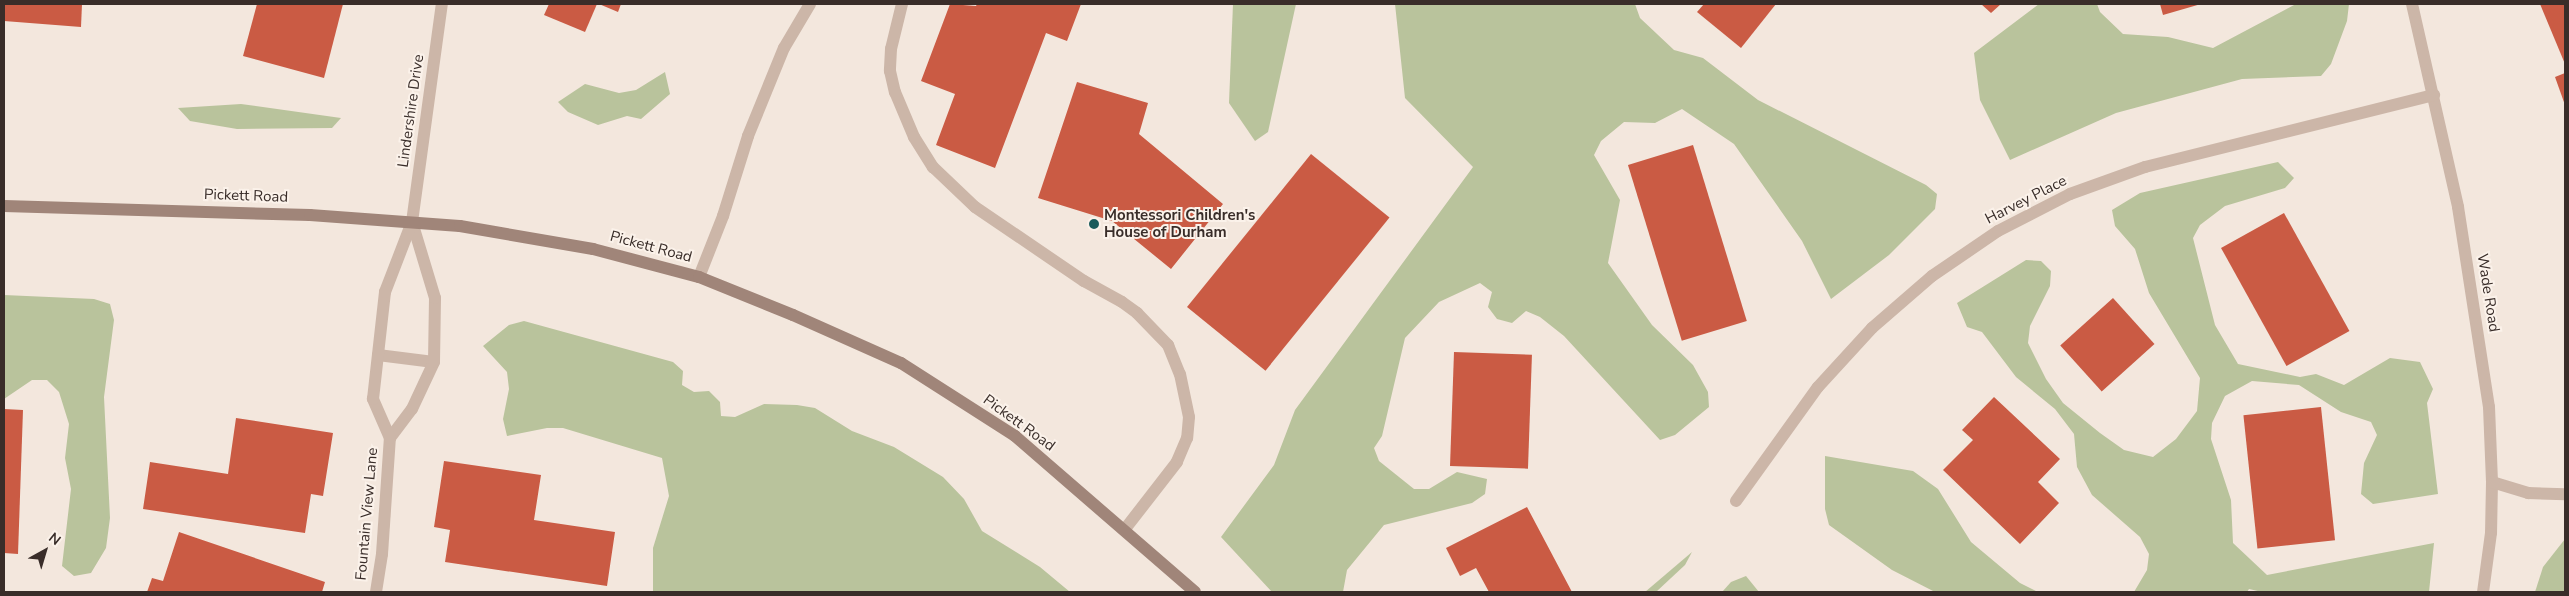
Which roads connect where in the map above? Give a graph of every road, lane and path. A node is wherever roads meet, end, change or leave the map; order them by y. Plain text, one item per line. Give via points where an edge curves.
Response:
1 (442, 4) edge
2 (810, 4) edge
3 (902, 4) edge
4 (2412, 4) edge
5 (2434, 95) junction
6 (4, 206) edge
7 (412, 222) junction
8 (699, 277) junction
9 (378, 355) junction
10 (434, 362) junction
11 (390, 438) junction
12 (2492, 482) junction
13 (2565, 494) edge
14 (1736, 501) dead end
15 (1125, 529) junction
16 (376, 592) edge
17 (1194, 592) edge
18 (2483, 592) edge

1 - 7 street, Lindershire Drive
2 - 8 street via 784,48 748,136
3 - 15 street via 891,49 890,71 914,138 933,167 975,207 1076,276 1122,302 1168,345 1180,374 1189,417 1186,438 1177,462
4 - 5 street, Wade Road
5 - 12 street, Wade Road via 2458,206 2488,398
5 - 14 street, Harvey Place via 2145,167 2070,194 1998,231 1932,276 1872,328 1818,388
6 - 7 street, Pickett Road via 310,215
7 - 8 street, Pickett Road via 460,226 593,249
7 - 9 street, Fountain View Lane via 385,292
7 - 10 street, Fountain View Lane via 435,298
8 - 15 street, Pickett Road via 901,363 1015,436
9 - 10 street
9 - 11 street, Fountain View Lane via 373,399
10 - 11 street, Fountain View Lane via 412,409
11 - 16 street, Fountain View Lane via 382,554
12 - 13 street via 2528,493
12 - 18 street, Wade Road via 2491,533
15 - 17 street, Pickett Road

